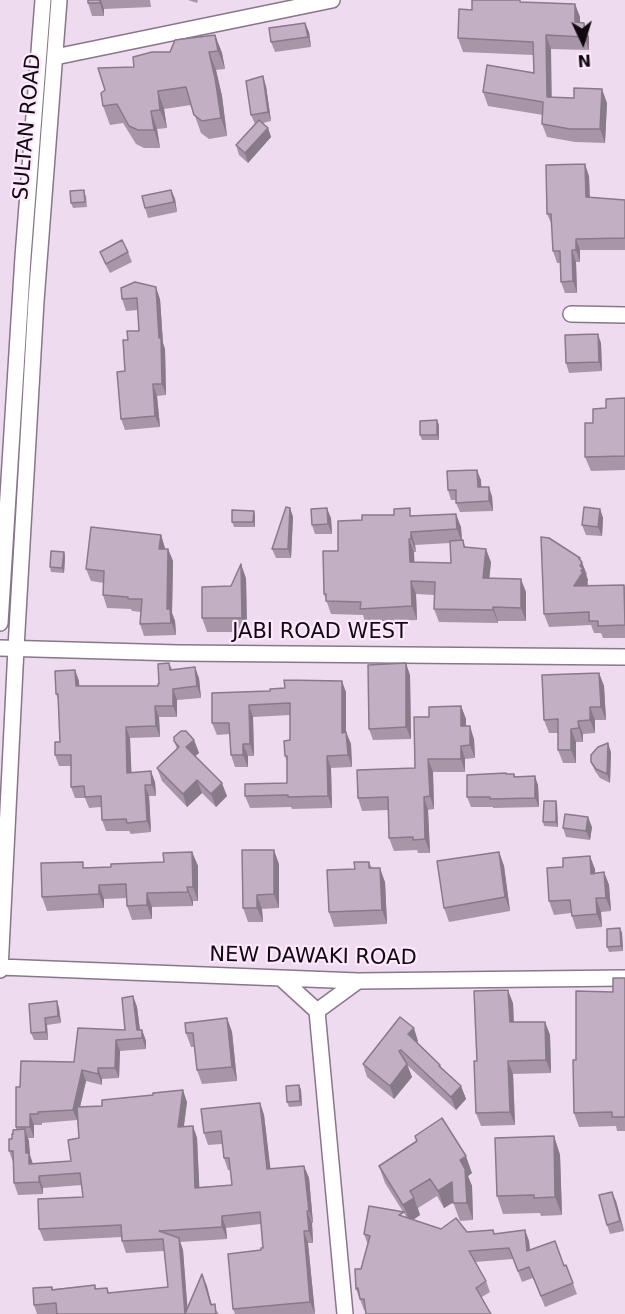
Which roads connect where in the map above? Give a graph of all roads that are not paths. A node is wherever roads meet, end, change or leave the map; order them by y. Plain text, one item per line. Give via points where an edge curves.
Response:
1 (43, 0) edge
2 (59, 0) edge
3 (332, 0) edge
4 (55, 57) junction
5 (28, 301) junction
6 (571, 314) dead end
7 (625, 315) edge
8 (0, 623) edge
9 (0, 648) edge
10 (16, 648) junction
11 (625, 657) edge
12 (0, 968) edge
13 (625, 978) edge
14 (282, 979) junction
15 (358, 981) junction
16 (317, 1011) junction
17 (345, 1314) edge

1 - 5 street, SULTAN ROAD via 23,257
2 - 4 street, SULTAN ROAD
3 - 4 street
4 - 5 street, SULTAN ROAD via 39,258
5 - 8 street
5 - 10 street
6 - 7 street
9 - 10 street, JABI ROAD WEST
10 - 11 street, JABI ROAD WEST
10 - 12 street
12 - 14 street, NEW DAWAKI ROAD
13 - 15 street, NEW DAWAKI ROAD
14 - 15 street, NEW DAWAKI ROAD
14 - 16 street
15 - 16 street
16 - 17 street

